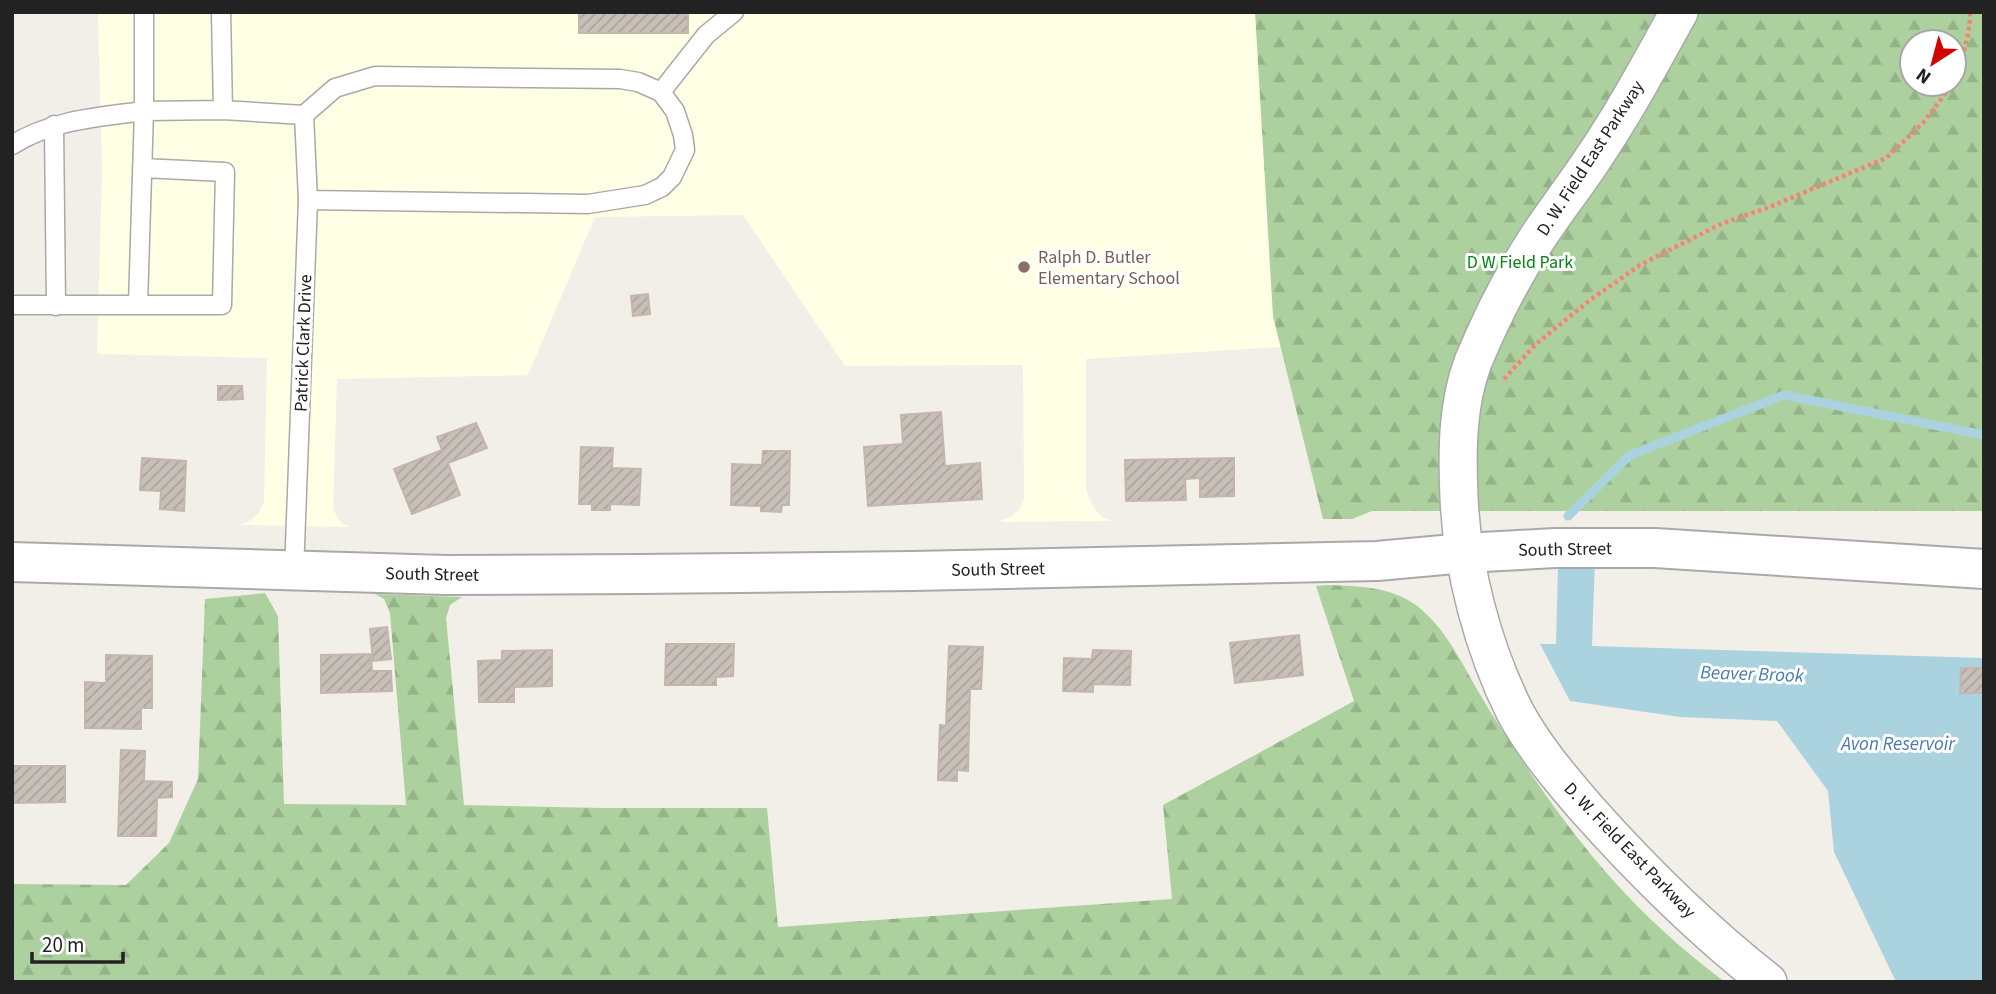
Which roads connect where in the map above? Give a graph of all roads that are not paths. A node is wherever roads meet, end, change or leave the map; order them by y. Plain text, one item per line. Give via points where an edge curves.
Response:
1 (144, 12) edge
2 (221, 12) edge
3 (734, 12) edge
4 (1679, 12) edge
5 (661, 92) junction
6 (223, 110) junction
7 (144, 111) junction
8 (304, 115) junction
9 (54, 125) junction
10 (12, 145) edge
11 (142, 168) junction
12 (308, 201) junction
13 (138, 304) junction
14 (12, 305) edge
15 (56, 306) junction
16 (1465, 553) junction
17 (12, 562) edge
18 (1984, 569) edge
19 (294, 572) junction
20 (1768, 982) edge

1 - 7 lane
2 - 6 lane
3 - 5 lane via 706,35
4 - 16 street, D. W. Field East Parkway via 1626,108 1513,277 1472,365 1460,418 1457,465
5 - 8 lane via 620,79 374,76 335,88
5 - 12 lane via 675,111 685,150 672,177 645,195 588,204
6 - 7 lane
6 - 8 lane
7 - 9 lane
7 - 11 lane
8 - 12 lane, Patrick Clark Drive
9 - 10 lane
9 - 15 lane
11 - 13 lane
11 - 13 lane via 225,172 222,304
12 - 19 lane, Patrick Clark Drive
13 - 15 lane
14 - 15 lane
16 - 18 street, South Street via 1655,548
16 - 19 street, South Street via 1377,561 926,570 460,575
16 - 20 street, D. W. Field East Parkway via 1494,667 1517,715 1554,771 1660,886
17 - 19 street, South Street

